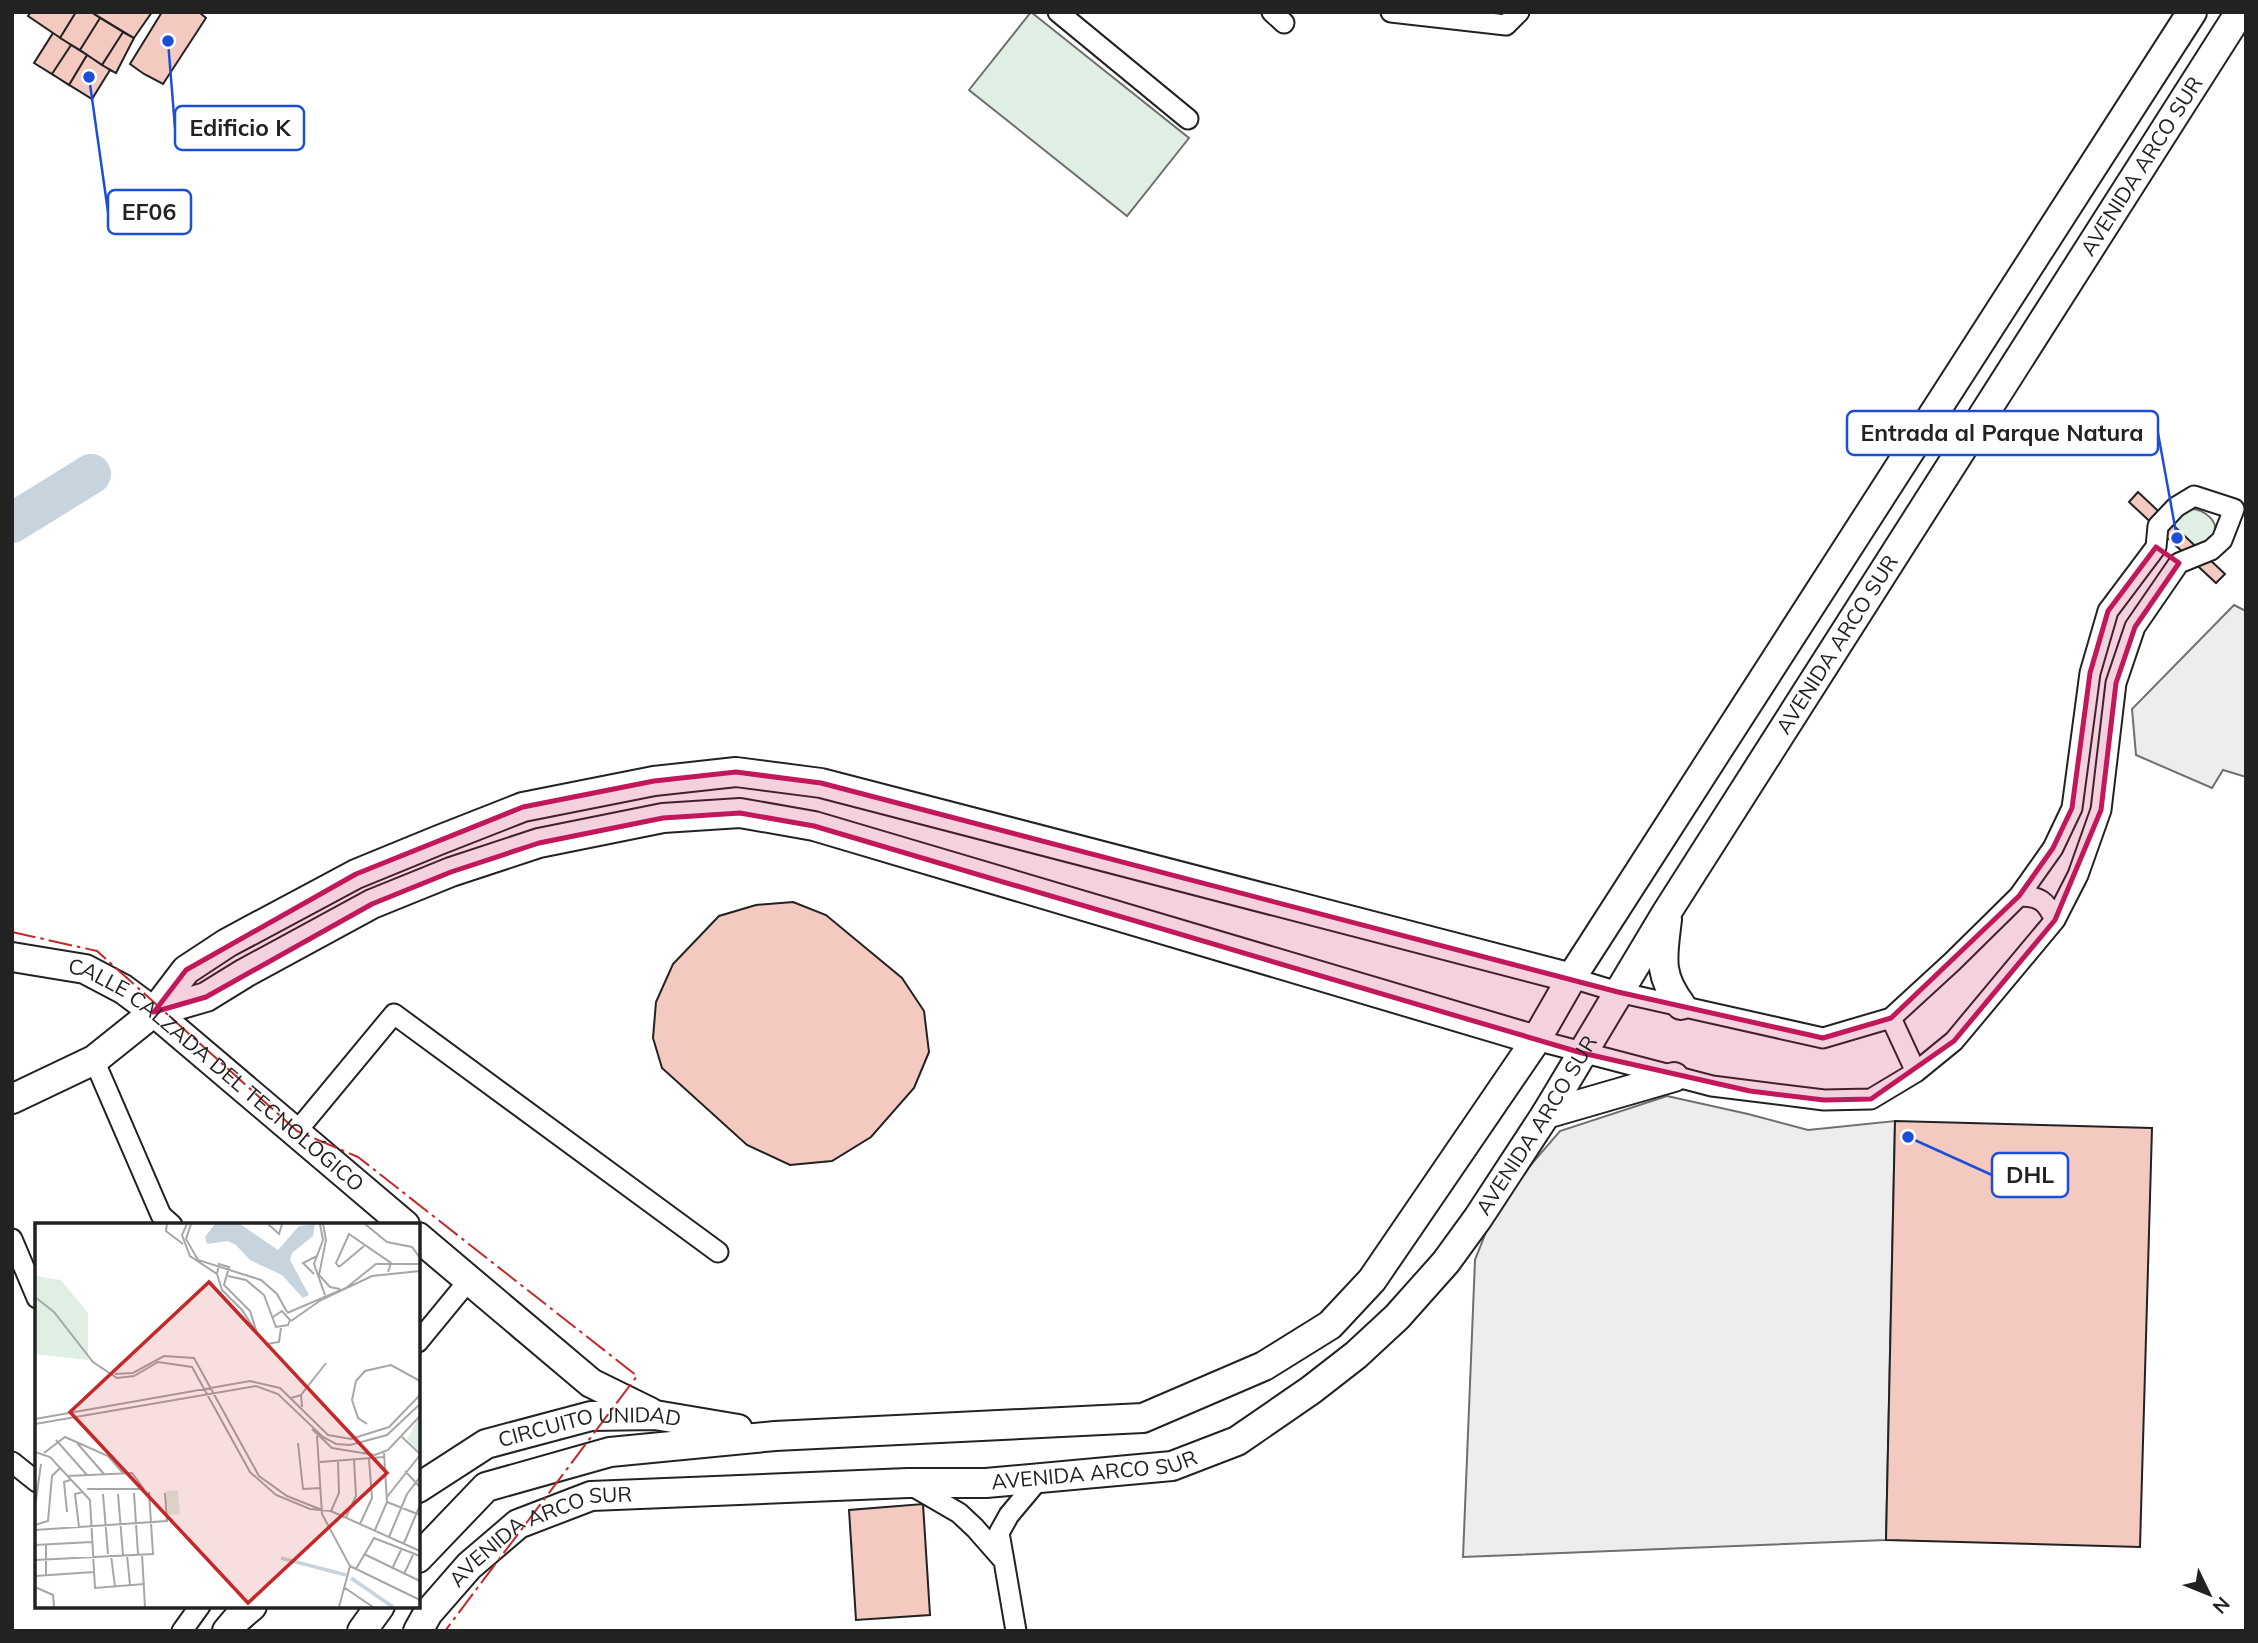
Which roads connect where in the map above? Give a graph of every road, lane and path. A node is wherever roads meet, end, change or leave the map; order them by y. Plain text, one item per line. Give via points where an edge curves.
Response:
1 (1058, 12) edge
2 (1391, 12) edge
3 (2192, 12) edge
4 (2240, 12) edge
5 (1513, 19) edge
6 (1188, 119) dead end
7 (2240, 506) edge
8 (2156, 547) junction
9 (2179, 563) junction
10 (2020, 896) junction
11 (1667, 912) junction
12 (2056, 919) junction
13 (12, 957) edge
14 (1572, 978) junction
15 (1618, 992) junction
16 (1681, 1005) junction
17 (154, 1012) junction
18 (1891, 1018) junction
19 (1536, 1040) junction
20 (1582, 1053) junction
21 (94, 1060) junction
22 (1916, 1072) junction
23 (1674, 1077) junction
24 (12, 1099) edge
25 (1546, 1114) junction
26 (297, 1132) junction
27 (170, 1223) edge
28 (403, 1223) edge
29 (12, 1239) edge
30 (420, 1239) edge
31 (718, 1252) dead end
32 (468, 1280) junction
33 (35, 1293) edge
34 (420, 1340) edge
35 (655, 1415) junction
36 (775, 1436) junction
37 (610, 1452) junction
38 (12, 1462) edge
39 (1040, 1478) junction
40 (35, 1480) edge
41 (908, 1483) junction
42 (420, 1487) edge
43 (420, 1556) edge
44 (1004, 1561) junction
45 (197, 1608) edge
46 (250, 1608) edge
47 (379, 1608) edge
48 (182, 1631) edge
49 (227, 1631) edge
50 (362, 1631) edge
51 (418, 1631) edge
52 (1016, 1631) edge

1 - 6 street
2 - 5 street
3 - 14 main road, AVENIDA ARCO SUR
4 - 11 main road, AVENIDA ARCO SUR
7 - 8 street via 2194,496 2158,526
7 - 9 street via 2217,545
8 - 9 street
8 - 10 street via 2108,611 2090,673 2072,808 2053,848
9 - 12 street via 2131,638 2116,683 2101,810 2078,875
10 - 12 street via 2035,896
10 - 18 street
11 - 15 main road, AVENIDA ARCO SUR
11 - 16 main road via 1662,965 1668,988
12 - 22 street via 1954,1041
13 - 17 main road, CALLE CALZADA DEL TECNOLÓGICO via 85,970 123,989
14 - 15 street
14 - 17 main road via 821,783 736,772 654,781 523,807 356,874 227,943 187,970
14 - 19 main road, AVENIDA ARCO SUR
15 - 16 street
15 - 20 main road, AVENIDA ARCO SUR
16 - 18 street via 1823,1038
17 - 19 main road via 206,997 372,904 450,872 539,843 663,818 740,813 814,826
17 - 21 main road
17 - 26 main road, CALLE CALZADA DEL TECNOLÓGICO
18 - 22 street
19 - 20 street
19 - 36 main road, AVENIDA ARCO SUR via 1372,1280 1330,1325 1264,1366 1143,1418
20 - 23 street
20 - 25 main road, AVENIDA ARCO SUR
21 - 24 main road
21 - 27 street via 161,1214
22 - 23 street via 1871,1099 1824,1101
23 - 25 main road
25 - 39 main road, AVENIDA ARCO SUR via 1446,1262 1397,1317 1311,1390 1237,1441 1172,1465
26 - 28 main road, CALLE CALZADA DEL TECNOLÓGICO
26 - 31 street via 394,1014
29 - 33 street
30 - 32 main road
32 - 34 street
32 - 35 main road via 591,1383
35 - 36 main road, CIRCUITO UNIDAD
35 - 37 main road via 643,1435
35 - 42 main road, CIRCUITO UNIDAD via 592,1416 486,1444
36 - 37 main road, AVENIDA ARCO SUR
37 - 43 main road, AVENIDA ARCO SUR via 486,1487
38 - 40 street
39 - 41 main road, AVENIDA ARCO SUR
39 - 44 street via 999,1533
41 - 44 street via 959,1513
41 - 51 main road, AVENIDA ARCO SUR via 591,1496 517,1524 469,1566
44 - 52 street
45 - 48 street
46 - 49 main road
47 - 50 main road

